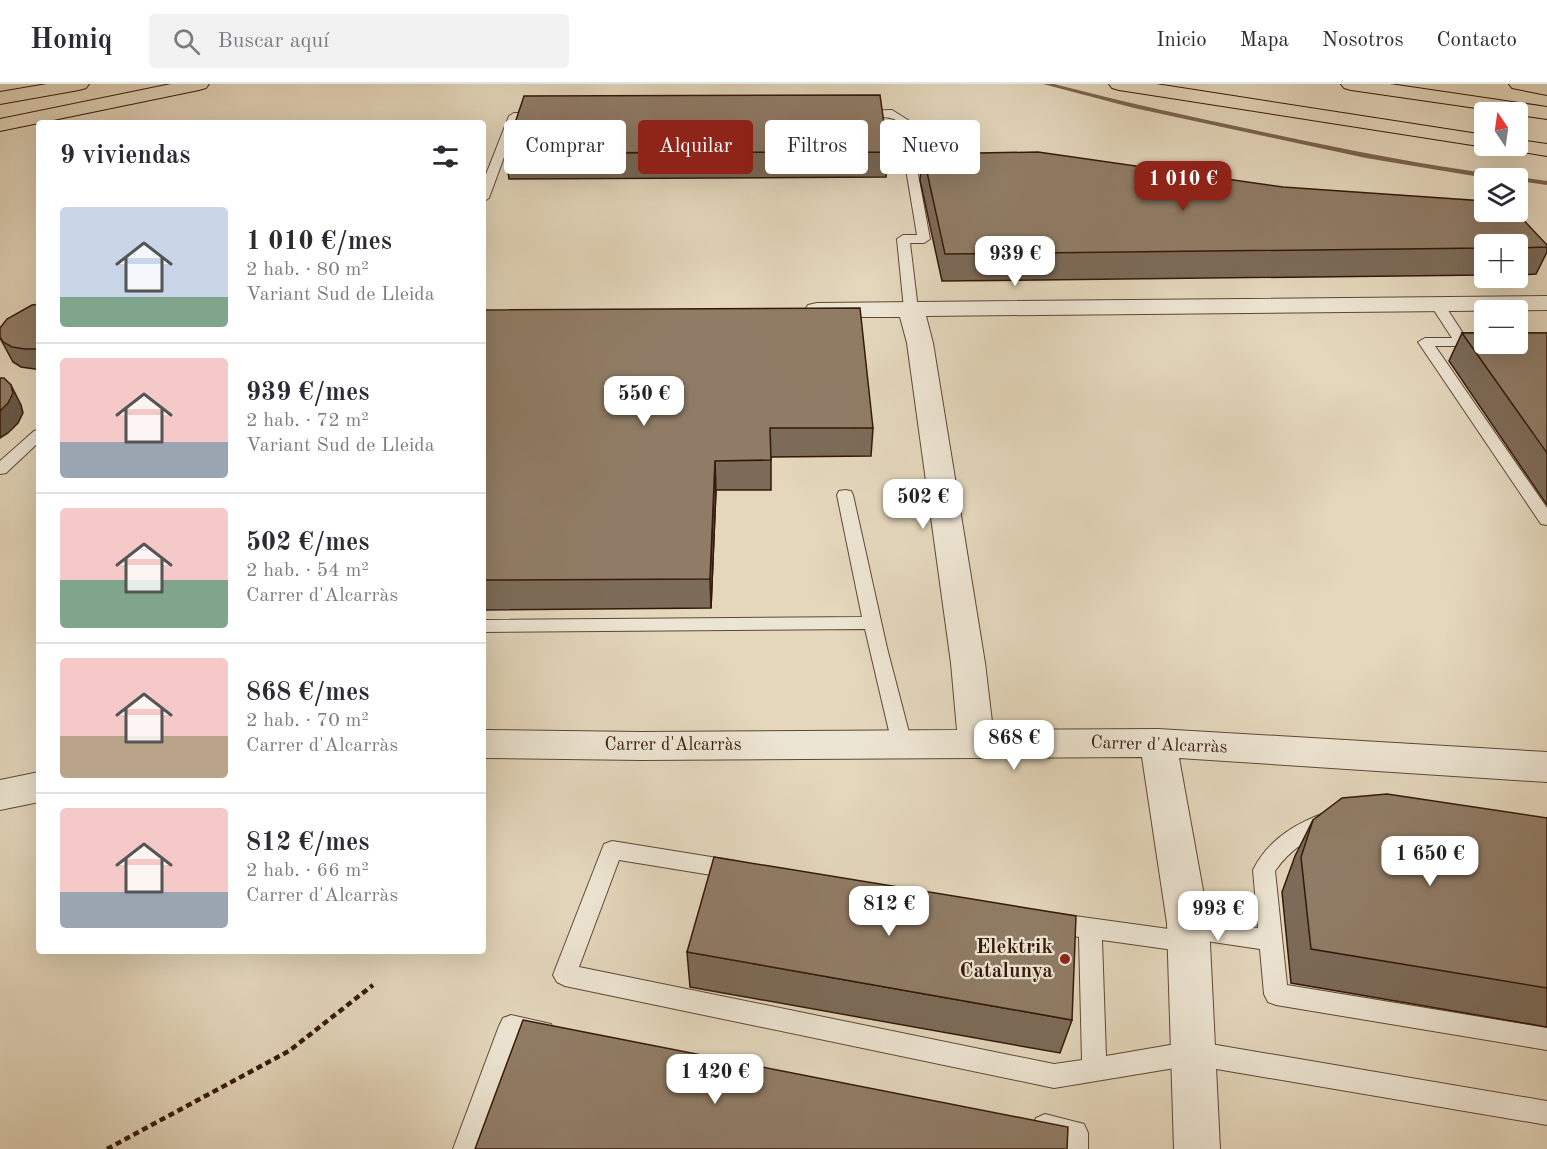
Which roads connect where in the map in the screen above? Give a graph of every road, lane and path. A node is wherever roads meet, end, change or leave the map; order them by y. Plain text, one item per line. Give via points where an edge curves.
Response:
1 (79, 84) edge
2 (149, 84) edge
3 (199, 84) edge
4 (1119, 84) edge
5 (1519, 84) edge
6 (1547, 89) edge
7 (1344, 90) edge
8 (0, 98) edge
9 (0, 111) edge
10 (1547, 113) edge
11 (845, 114) edge
12 (549, 116) edge
13 (1474, 118) edge
14 (0, 124) edge
15 (1528, 126) edge
16 (1547, 129) edge
17 (1474, 139) edge
18 (1528, 147) edge
19 (1547, 150) edge
20 (486, 190) edge
21 (1547, 303) edge
22 (1437, 304) junction
23 (911, 309) junction
24 (792, 310) edge
25 (1462, 342) junction
26 (1474, 342) edge
27 (36, 437) edge
28 (0, 469) edge
29 (845, 495) dead end
30 (1547, 520) edge
31 (872, 623) junction
32 (486, 626) edge
33 (1158, 742) junction
34 (486, 744) edge
35 (902, 744) junction
36 (977, 744) junction
37 (1547, 767) edge
38 (36, 788) edge
39 (0, 795) edge
40 (1345, 817) edge
41 (752, 873) edge
42 (1032, 920) edge
43 (1090, 929) junction
44 (1188, 935) junction
45 (1271, 940) junction
46 (373, 985) dead end
47 (570, 1038) edge
48 (1547, 1039) edge
49 (1193, 1053) junction
50 (1094, 1070) junction
51 (1547, 1113) edge
52 (1017, 1122) edge
53 (108, 1149) edge
54 (466, 1149) edge
55 (1075, 1149) edge
56 (1197, 1149) edge

1 - 8 highway
2 - 9 highway
3 - 14 highway
4 - 17 highway
5 - 6 highway
7 - 10 highway
7 - 13 highway
11 - 23 lane via 892,113 903,120 924,239 903,239
12 - 20 lane via 514,116
15 - 16 highway
18 - 19 highway
21 - 22 street
22 - 23 street
22 - 25 lane
23 - 24 street
23 - 36 street via 922,354
25 - 26 lane
25 - 30 lane via 1425,342
27 - 28 lane
29 - 31 lane
31 - 32 lane
31 - 35 lane
33 - 36 street, Carrer d'Alcarràs
33 - 37 street, Carrer d'Alcarràs
33 - 44 street
34 - 35 street, Carrer d'Alcarràs
35 - 36 street, Carrer d'Alcarràs
38 - 39 street
40 - 45 lane via 1316,824 1273,855 1264,870
41 - 50 lane via 612,850 565,975 1054,1076
42 - 43 lane
43 - 44 lane
43 - 50 lane
44 - 45 lane
44 - 49 street
45 - 48 lane via 1276,994
46 - 53 path via 289,1051
47 - 54 lane via 511,1026
49 - 50 lane
49 - 51 lane
49 - 56 street
52 - 55 lane via 1076,1133

